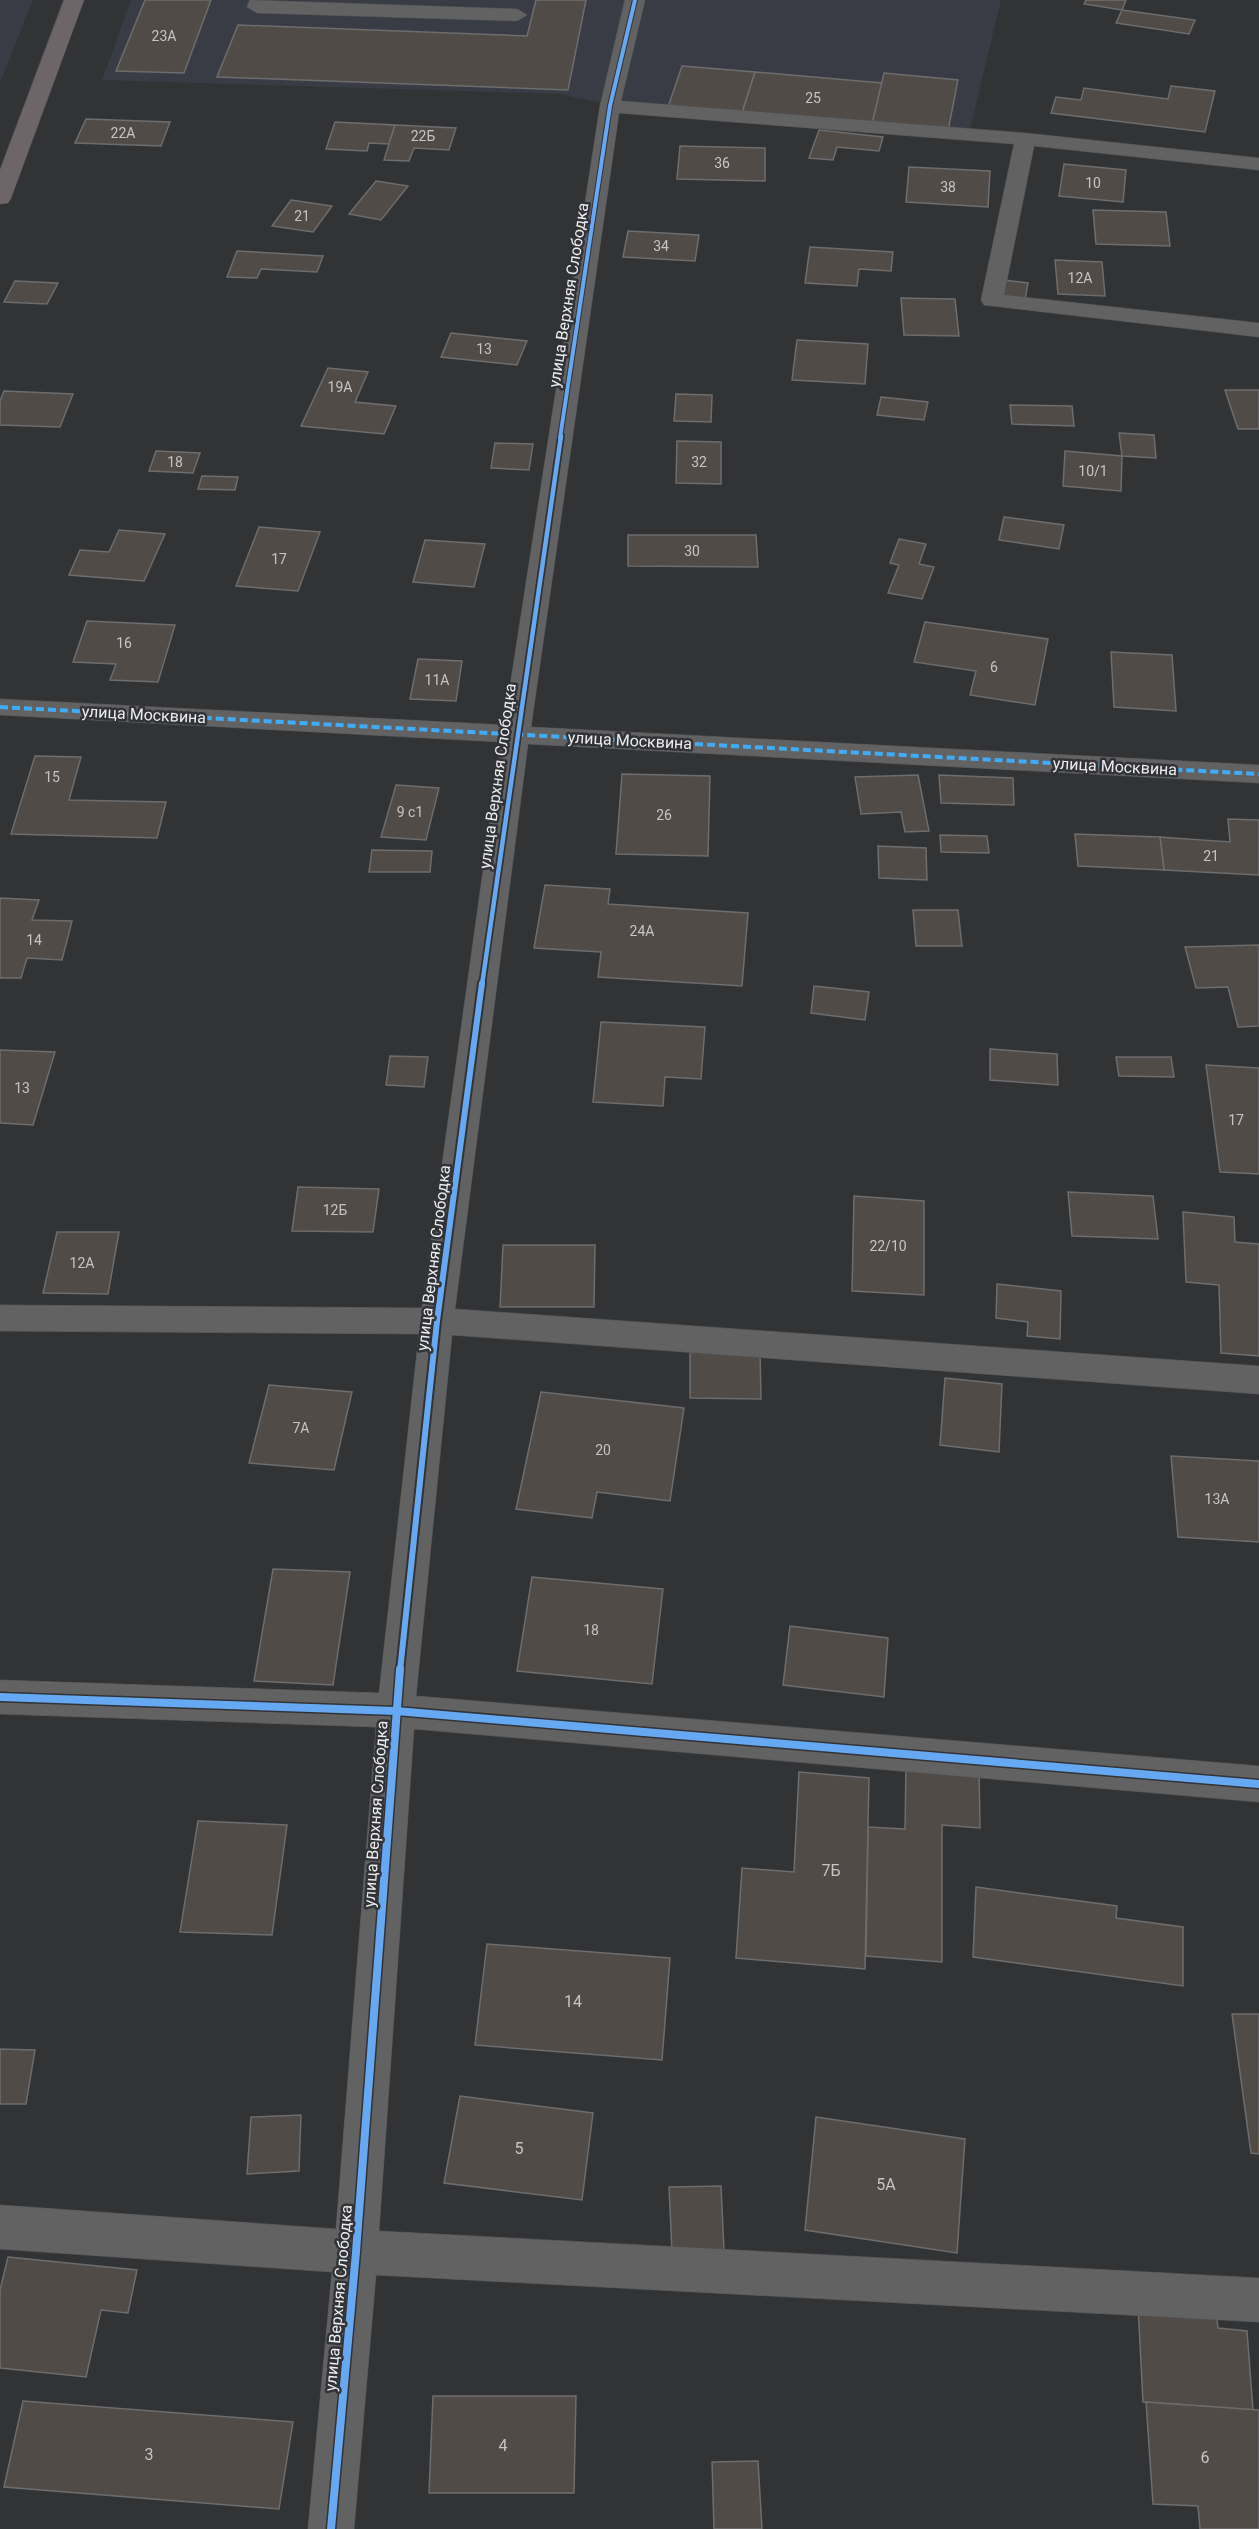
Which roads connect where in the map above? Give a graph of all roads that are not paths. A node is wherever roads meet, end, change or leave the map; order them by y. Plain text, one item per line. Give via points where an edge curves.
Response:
1 (74, 0) edge
2 (260, 0) edge
3 (635, 0) edge
4 (516, 15) dead end
5 (610, 106) junction
6 (1025, 139) junction
7 (1259, 164) edge
8 (0, 198) edge
9 (1259, 330) edge
10 (0, 707) edge
11 (516, 734) junction
12 (1259, 774) edge
13 (0, 1318) edge
14 (437, 1321) junction
15 (1259, 1380) edge
16 (0, 1696) edge
17 (396, 1711) junction
18 (1259, 1784) edge
19 (0, 2227) edge
20 (356, 2252) junction
21 (1259, 2300) edge
22 (332, 2529) edge

1 - 8 main road
2 - 4 street via 257,8
3 - 5 street, улица Верхняя Слободка
5 - 6 street
5 - 11 street, улица Верхняя Слободка
6 - 7 street
6 - 9 street via 992,300
10 - 11 street, улица Москвина
11 - 12 street, улица Москвина
11 - 14 street, улица Верхняя Слободка
13 - 14 street
14 - 15 street
14 - 17 street, улица Верхняя Слободка
16 - 17 street
17 - 18 street
17 - 20 street, улица Верхняя Слободка
19 - 20 street
20 - 21 street
20 - 22 street, улица Верхняя Слободка

